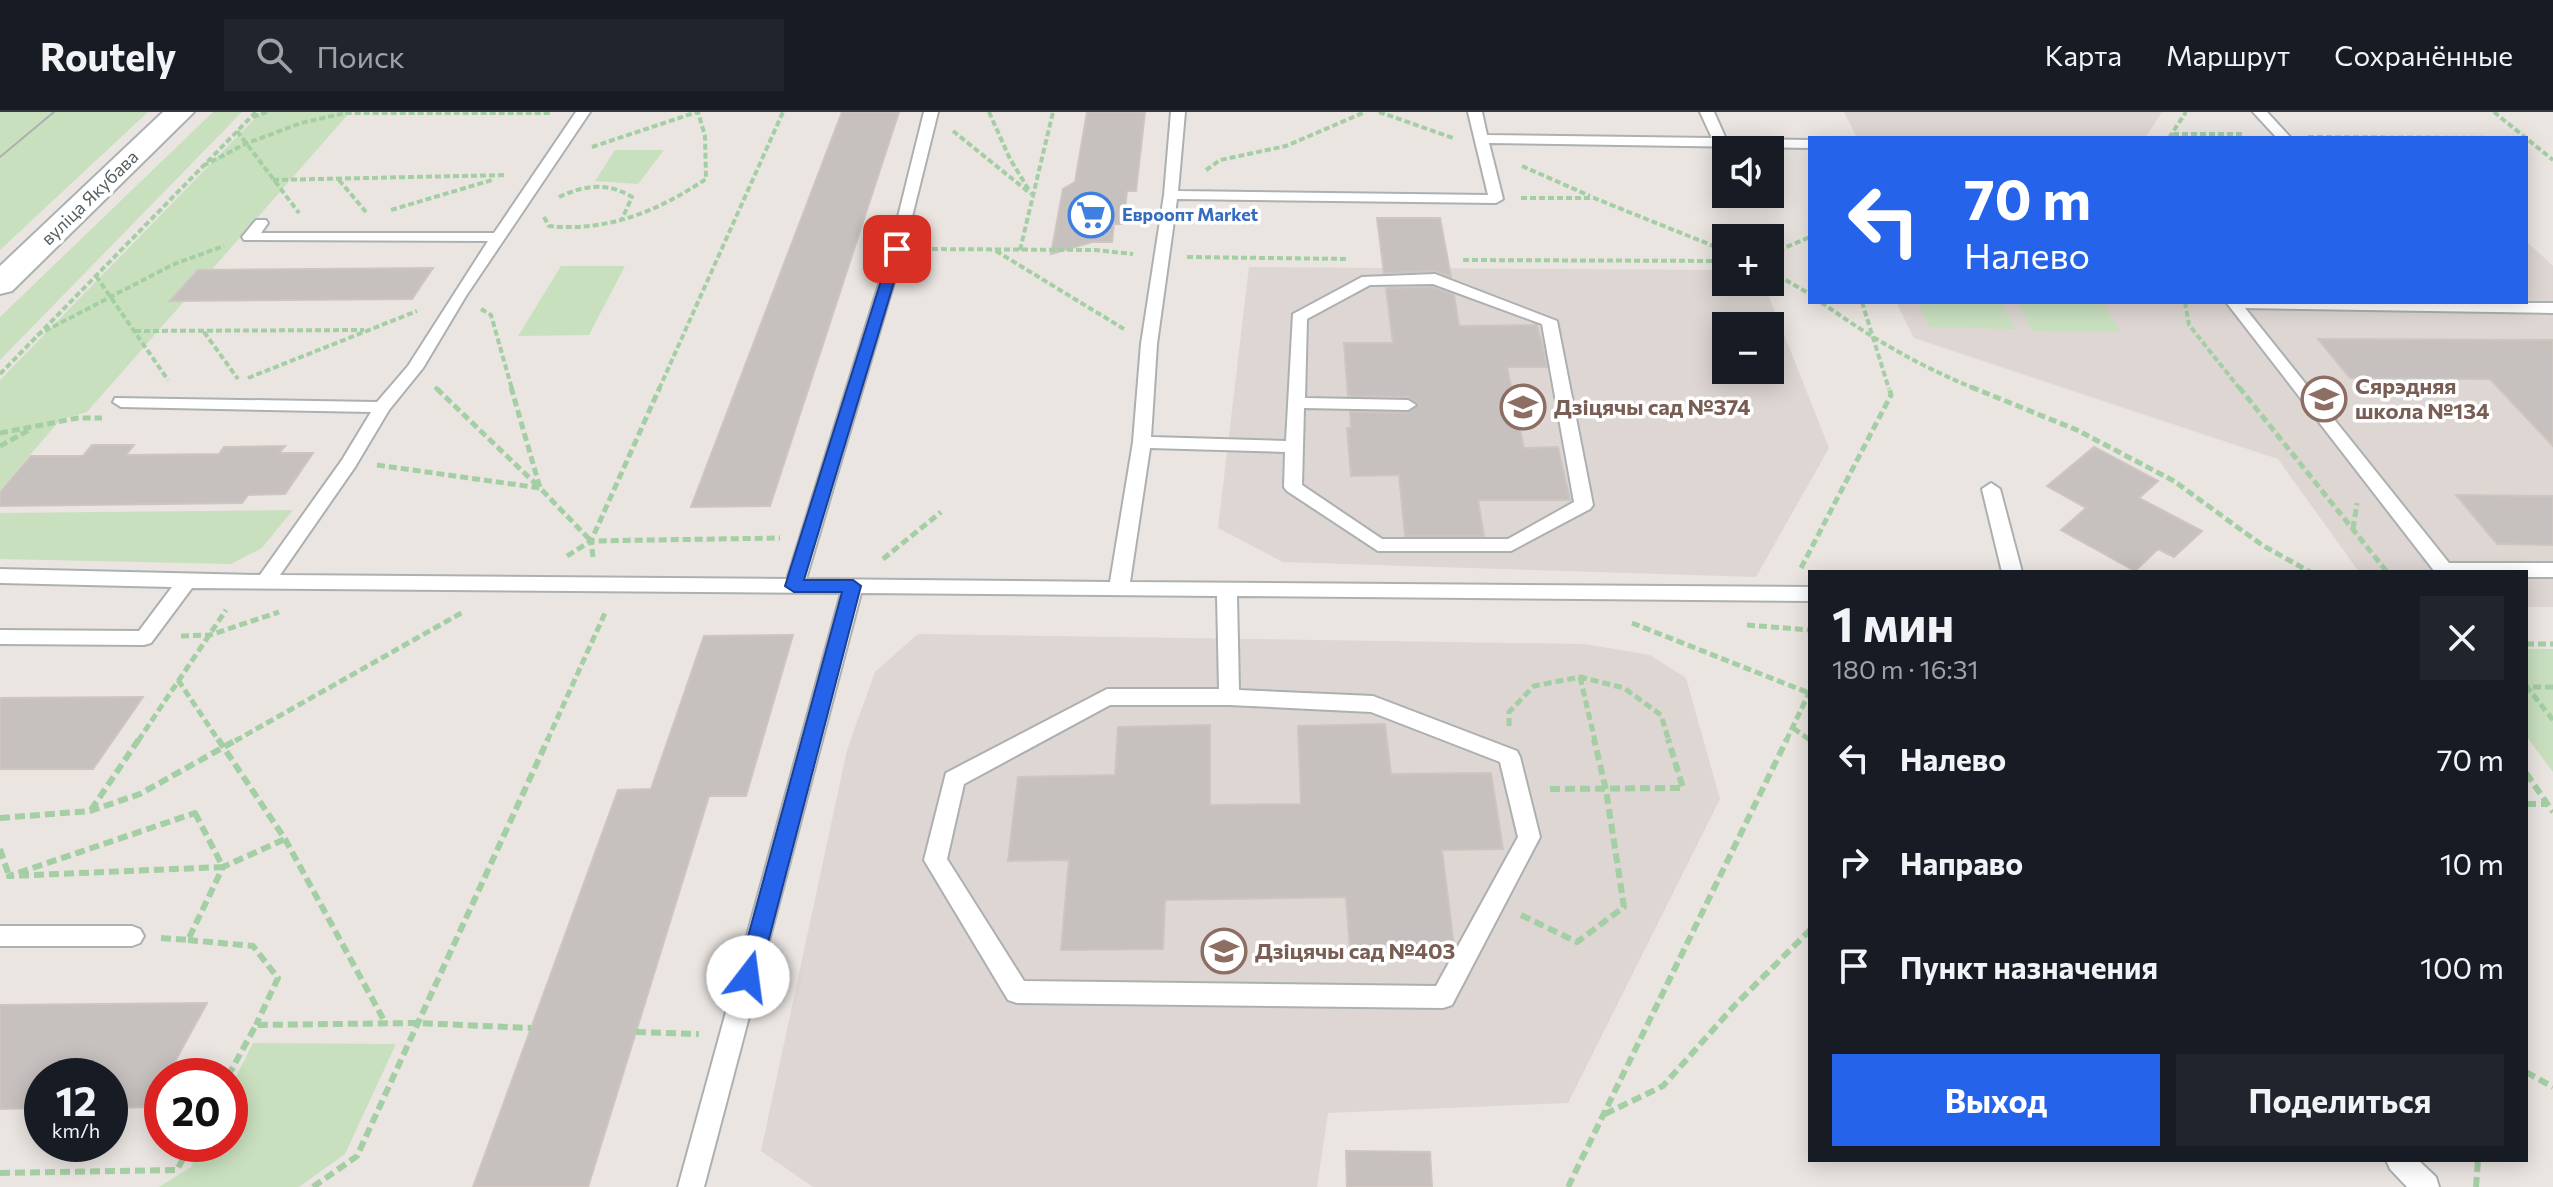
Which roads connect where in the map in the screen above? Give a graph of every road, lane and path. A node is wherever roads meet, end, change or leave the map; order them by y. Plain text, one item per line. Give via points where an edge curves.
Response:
1 (180, 112) edge
2 (256, 112) edge
3 (267, 112) edge
4 (395, 112) edge
5 (541, 112) edge
6 (583, 112) edge
7 (698, 112) edge
8 (783, 112) edge
9 (930, 112) edge
10 (989, 112) edge
11 (1053, 112) edge
12 (1178, 112) edge
13 (1365, 112) edge
14 (1475, 112) edge
15 (1707, 112) edge
16 (2186, 112) edge
17 (2260, 112) edge
18 (2494, 112) edge
19 (248, 119) junction
20 (560, 120) dead end
21 (237, 131) junction
22 (1718, 136) edge
23 (2171, 136) edge
24 (2282, 136) edge
25 (2524, 136) edge
26 (1482, 139) junction
27 (2528, 139) edge
28 (1712, 143) edge
29 (245, 144) junction
30 (1784, 144) edge
31 (1808, 144) edge
32 (2553, 160) edge
33 (550, 161) junction
34 (203, 166) junction
35 (501, 177) junction
36 (273, 180) junction
37 (1031, 194) junction
38 (1171, 195) junction
39 (1496, 199) junction
40 (546, 208) junction
41 (518, 209) junction
42 (384, 212) dead end
43 (622, 219) junction
44 (261, 223) dead end
45 (314, 236) junction
46 (498, 237) junction
47 (1808, 238) edge
48 (227, 245) dead end
49 (1712, 245) edge
50 (1784, 248) edge
51 (897, 249) junction
52 (993, 249) junction
53 (1020, 250) junction
54 (1160, 257) junction
55 (1363, 259) dead end
56 (1457, 260) dead end
57 (1712, 261) edge
58 (96, 276) junction
59 (1784, 279) edge
60 (0, 284) edge
61 (1808, 293) edge
62 (107, 298) junction
63 (1824, 304) edge
64 (1863, 304) edge
65 (2185, 304) edge
66 (2234, 304) edge
67 (2442, 304) edge
68 (2553, 308) edge
69 (369, 330) dead end
70 (135, 331) junction
71 (204, 331) junction
72 (37, 335) junction
73 (1874, 340) junction
74 (1149, 344) junction
75 (415, 368) junction
76 (0, 374) edge
77 (121, 402) dead end
78 (184, 403) junction
79 (1296, 403) junction
80 (253, 405) junction
81 (1408, 405) dead end
82 (382, 407) junction
83 (108, 418) dead end
84 (39, 425) junction
85 (0, 433) edge
86 (1142, 442) junction
87 (0, 446) edge
88 (1294, 447) junction
89 (349, 463) junction
90 (1991, 489) dead end
91 (941, 512) dead end
92 (2011, 570) edge
93 (2306, 570) edge
94 (2385, 570) edge
95 (2444, 570) edge
96 (2444, 570) edge
97 (2528, 570) edge
98 (2528, 570) edge
99 (2553, 570) edge
100 (0, 576) edge
101 (187, 581) junction
102 (246, 581) junction
103 (266, 581) junction
104 (597, 584) junction
105 (794, 586) junction
106 (853, 586) junction
107 (1119, 588) junction
108 (1227, 589) junction
109 (1787, 594) junction
110 (1808, 594) edge
111 (472, 607) dead end
112 (591, 610) dead end
113 (1632, 623) dead end
114 (0, 637) edge
115 (2528, 644) edge
116 (2553, 644) edge
117 (1580, 677) junction
118 (178, 680) junction
119 (2528, 686) edge
120 (2528, 687) edge
121 (2553, 687) edge
122 (1808, 692) edge
123 (1229, 697) junction
124 (1808, 697) edge
125 (2553, 720) edge
126 (1793, 728) junction
127 (1808, 739) edge
128 (225, 749) junction
129 (1509, 757) junction
130 (2528, 776) edge
131 (1517, 789) junction
132 (1606, 790) junction
133 (2528, 804) edge
134 (2547, 804) junction
135 (90, 811) junction
136 (2553, 812) edge
137 (0, 818) edge
138 (285, 839) junction
139 (0, 849) edge
140 (223, 867) junction
141 (9, 876) junction
142 (1494, 901) junction
143 (1808, 932) edge
144 (0, 936) edge
145 (132, 936) joint
146 (188, 940) junction
147 (417, 1023) junction
148 (386, 1024) junction
149 (256, 1025) junction
150 (531, 1028) dead end
151 (636, 1032) dead end
152 (732, 1036) junction
153 (238, 1058) edge
154 (2528, 1073) edge
155 (2553, 1087) edge
156 (1603, 1115) junction
157 (181, 1162) edge
158 (2401, 1162) edge
159 (2478, 1162) edge
160 (0, 1173) edge
161 (313, 1187) edge
162 (691, 1187) edge
163 (1568, 1187) edge
164 (2426, 1187) edge
165 (2476, 1187) edge

1 - 60 main road, вуліца Якубава
2 - 19 path
3 - 19 path
4 - 5 path
4 - 29 path via 345,113
5 - 20 path via 554,113
6 - 33 lane
7 - 33 path
7 - 43 path via 705,136 706,179 679,199
8 - 104 path via 591,541
9 - 37 path
9 - 51 lane
10 - 37 path
11 - 37 path
12 - 38 lane
13 - 38 path via 1286,146 1220,160
14 - 26 lane
15 - 22 lane
16 - 23 path
17 - 24 lane
18 - 25 path
19 - 21 path
21 - 29 path
21 - 34 path
26 - 28 lane
26 - 39 lane
27 - 32 path
29 - 34 path
29 - 36 path
30 - 31 lane
33 - 35 path
33 - 41 lane
34 - 58 path
35 - 36 path
35 - 42 path
36 - 45 path
37 - 53 path
38 - 39 lane
38 - 54 lane
39 - 49 path via 1594,198
40 - 41 path
40 - 43 path via 543,216 549,226 570,230
40 - 43 path via 568,192 610,187 632,197
41 - 46 lane
44 - 45 lane via 249,237
45 - 46 lane
46 - 75 lane
47 - 50 path
48 - 62 path via 174,264
51 - 52 path
51 - 105 lane
52 - 53 path
52 - 74 path
53 - 54 path
54 - 55 path
54 - 74 lane
56 - 57 path
58 - 62 path
58 - 72 path
59 - 61 path
62 - 70 path
62 - 72 path
63 - 73 path
64 - 73 path
65 - 94 path via 2189,325
66 - 96 lane
67 - 68 lane
69 - 71 path
70 - 71 path
70 - 78 path
71 - 80 path via 257,398
72 - 76 path
73 - 93 path via 1926,369 2077,430 2174,481 2262,545
73 - 109 path via 1891,395
74 - 86 lane
75 - 82 lane
75 - 89 path via 540,488
77 - 78 lane
78 - 80 lane
79 - 81 lane
79 - 88 lane
79 - 88 lane via 1299,317 1367,280 1435,279 1549,321 1584,505 1511,545 1378,545 1293,487
80 - 82 lane
82 - 89 lane
83 - 84 path
84 - 85 path
84 - 87 path
86 - 88 lane
86 - 107 lane
89 - 103 lane
90 - 92 lane
91 - 106 path
95 - 98 lane
97 - 99 lane
100 - 101 lane
101 - 102 lane
101 - 114 lane via 144,638
102 - 103 lane
102 - 118 path
103 - 104 lane
104 - 105 lane
105 - 106 lane
106 - 107 lane
106 - 152 lane
107 - 108 lane
108 - 109 lane
108 - 123 lane
109 - 110 lane
111 - 128 path
112 - 147 path via 606,611
113 - 122 path
115 - 116 path
117 - 129 path via 1534,686 1509,712
117 - 132 path
117 - 132 path via 1624,688 1661,715 1683,788
118 - 128 path
118 - 135 path
119 - 121 path
120 - 125 path
123 - 129 lane via 1373,704
123 - 142 lane via 1107,697 954,779 935,860 1017,992 1443,997
124 - 126 path
126 - 127 path
126 - 156 path
128 - 135 path via 140,794
128 - 138 path
129 - 131 lane
130 - 134 path
131 - 132 path
131 - 142 lane via 1529,837
132 - 142 path via 1624,907 1577,942
133 - 134 path
134 - 136 path
135 - 137 path
138 - 140 path
138 - 148 path
139 - 141 path
140 - 141 path
140 - 141 path via 195,813
140 - 146 path
143 - 156 path via 1663,1086
144 - 145 lane
145 - 146 path
146 - 149 path via 253,946 278,978
147 - 148 path
147 - 150 path
147 - 161 path via 357,1156
148 - 149 path
149 - 153 path
151 - 152 path
152 - 162 lane
154 - 155 path
156 - 163 path
157 - 160 path via 177,1170
158 - 164 lane
159 - 165 path

